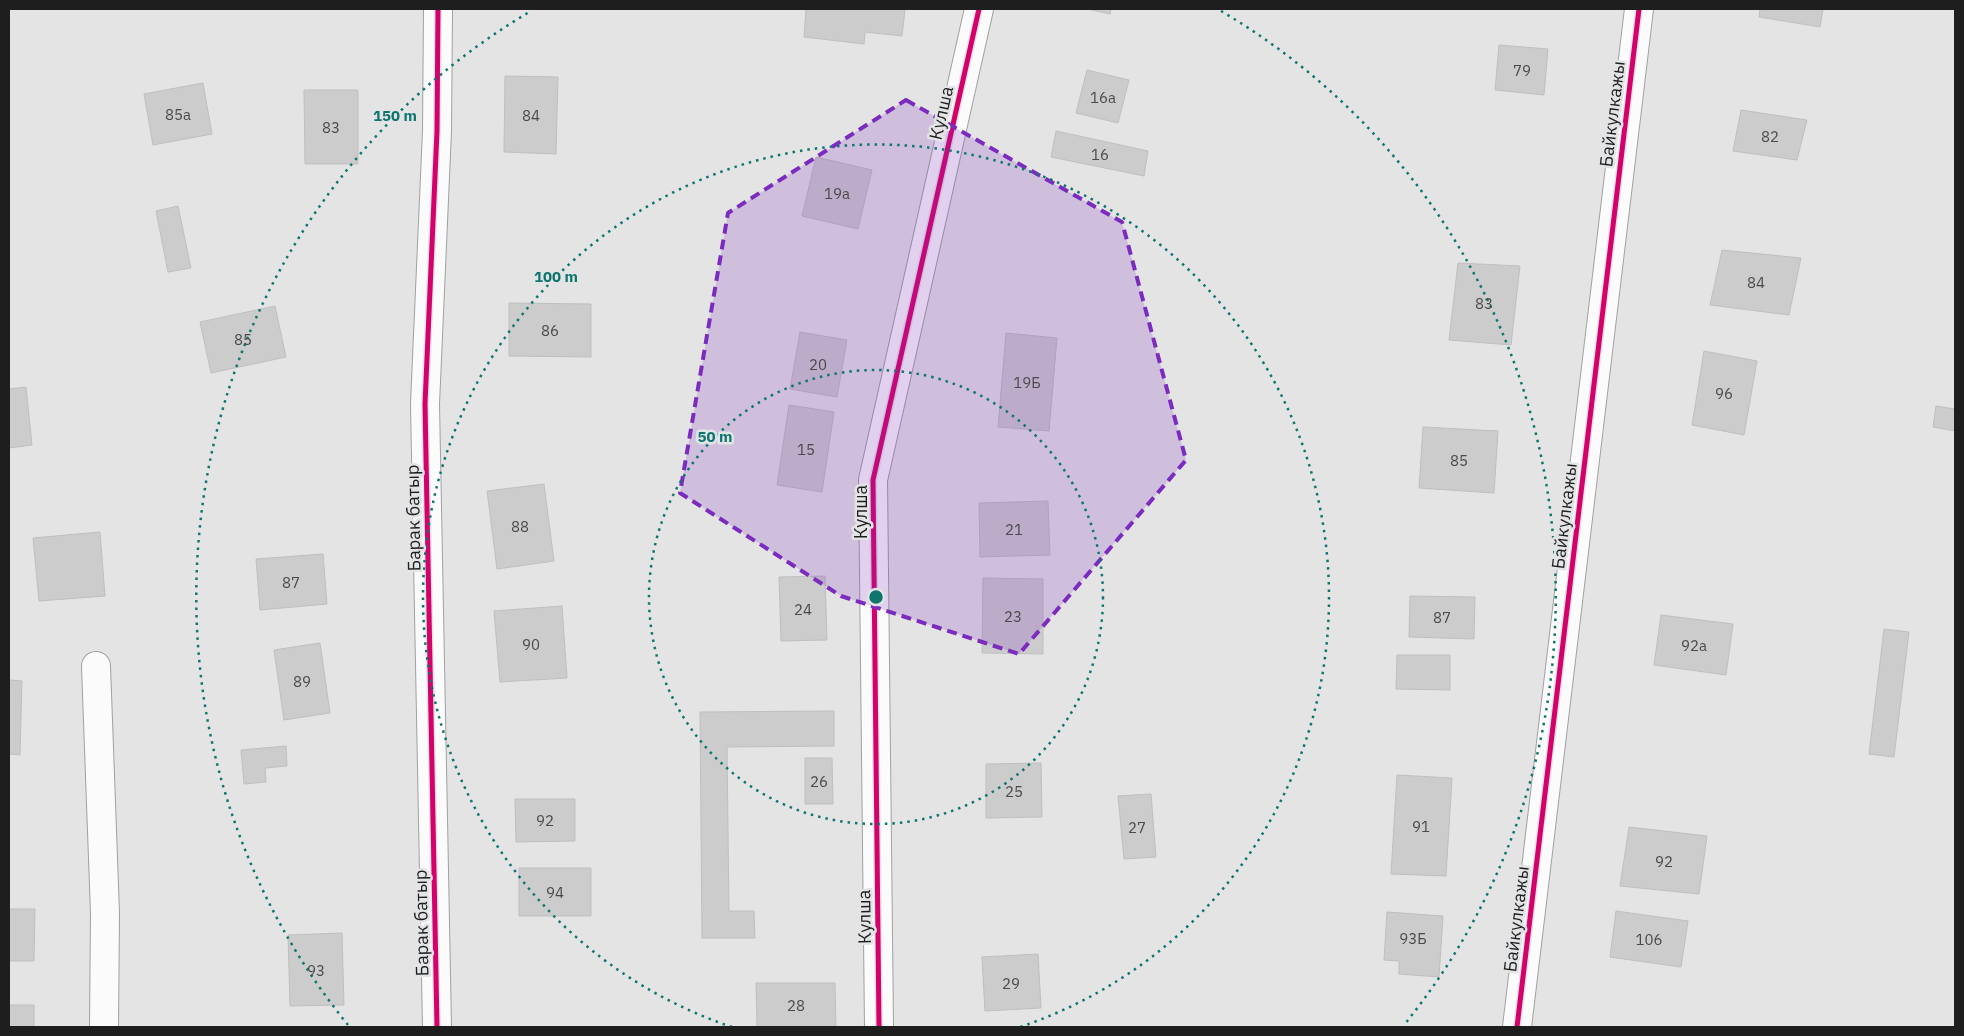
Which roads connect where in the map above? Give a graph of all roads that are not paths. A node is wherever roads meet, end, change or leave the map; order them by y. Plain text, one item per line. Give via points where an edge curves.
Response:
1 (438, 9) edge
2 (979, 9) edge
3 (1639, 9) edge
4 (96, 666) dead end
5 (104, 1027) edge
6 (437, 1027) edge
7 (879, 1027) edge
8 (1517, 1027) edge

1 - 6 street, Барак батыр via 437,131 425,404
2 - 7 street, Кулша via 873,480
3 - 8 street, Байкулкажы
4 - 5 street via 105,913

